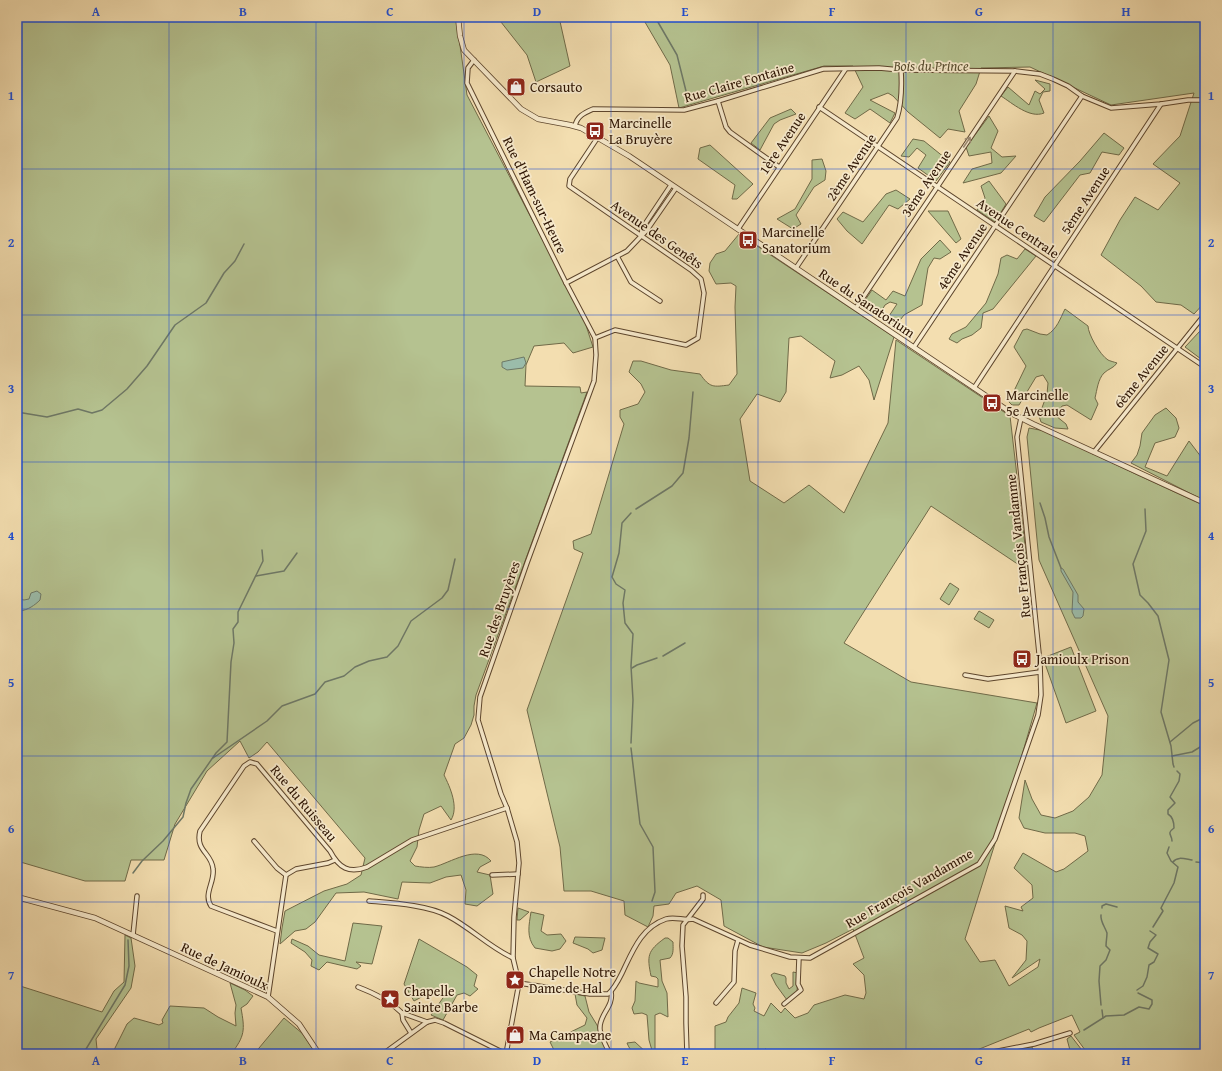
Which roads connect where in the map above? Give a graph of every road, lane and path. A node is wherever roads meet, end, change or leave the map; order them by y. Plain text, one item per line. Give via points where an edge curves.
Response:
1 (458, 17) edge
2 (474, 60) junction
3 (845, 70) junction
4 (901, 70) junction
5 (1015, 71) junction
6 (1082, 96) junction
7 (1205, 100) edge
8 (718, 101) junction
9 (1161, 104) junction
10 (819, 107) junction
11 (575, 126) junction
12 (598, 137) junction
13 (878, 146) junction
14 (779, 167) junction
15 (674, 186) junction
16 (938, 186) junction
17 (996, 226) junction
18 (738, 229) junction
19 (641, 236) junction
20 (617, 256) junction
21 (1054, 266) junction
22 (796, 268) junction
23 (566, 283) junction
24 (660, 301) dead end
25 (856, 308) junction
26 (1205, 314) edge
27 (595, 338) junction
28 (914, 347) junction
29 (1178, 348) junction
30 (1205, 367) edge
31 (974, 388) junction
32 (1021, 418) junction
33 (1094, 452) junction
34 (1205, 503) edge
35 (1040, 672) junction
36 (965, 675) dead end
37 (507, 808) junction
38 (254, 842) dead end
39 (335, 860) junction
40 (518, 874) junction
41 (286, 875) junction
42 (492, 875) dead end
43 (703, 895) dead end
44 (137, 896) dead end
45 (17, 897) edge
46 (370, 901) dead end
47 (688, 920) junction
48 (278, 930) junction
49 (133, 935) junction
50 (738, 940) junction
51 (513, 958) junction
52 (799, 958) junction
53 (519, 983) junction
54 (358, 987) dead end
55 (611, 992) junction
56 (268, 997) junction
57 (716, 1003) dead end
58 (784, 1004) dead end
59 (402, 1013) junction
60 (427, 1022) junction
61 (411, 1033) junction
62 (1070, 1033) dead end
63 (319, 1054) edge
64 (383, 1054) edge
65 (506, 1054) edge
66 (610, 1054) edge
67 (687, 1054) edge
68 (983, 1054) edge

1 - 2 street, Rue du Sanatorium via 464,50
2 - 11 street, Rue du Sanatorium via 516,105 528,114 541,120
2 - 23 street, Rue d'Ham-sur-Heure via 468,68 467,83
3 - 4 street, Rue Claire Fontaine
3 - 8 street, Rue Claire Fontaine via 823,69
3 - 10 street, 1ère Avenue
4 - 5 street, Rue Claire Fontaine
4 - 13 street, 2ème Avenue via 902,89 897,118
5 - 6 street, Rue Claire Fontaine via 1053,78
16 -> 5 street, 3ème Avenue
6 - 9 street, Rue Claire Fontaine via 1111,108
6 - 17 street, 4ème Avenue
7 - 9 street, Rue Claire Fontaine
8 - 11 street, Rue Claire Fontaine via 684,110 593,109 580,115
8 - 14 street via 730,132
9 - 21 street, 5ème Avenue
10 - 13 street, Avenue Centrale
10 - 14 street, 1ère Avenue
11 - 12 street, Rue du Sanatorium
12 - 15 street, Rue du Sanatorium
12 - 19 street, Avenue des Genêts via 570,179 569,186
13 - 16 street, Avenue Centrale
13 - 22 street, 2ème Avenue
14 - 18 street, 1ère Avenue
15 - 18 street, Rue du Sanatorium
15 - 19 street via 643,227
16 - 17 street, Avenue Centrale
16 - 25 street, 3ème Avenue
17 - 21 street, Avenue Centrale
17 - 28 street, 4ème Avenue
18 - 22 street, Rue du Sanatorium
19 - 20 street via 627,251
19 - 27 street, Avenue des Genêts via 700,279 704,293 698,338 686,345 615,330
20 - 23 street
20 - 24 street via 631,282
21 - 29 street, Avenue Centrale
21 - 31 street, 5ème Avenue
22 - 25 street, Rue du Sanatorium
23 - 27 street, Rue d'Ham-sur-Heure
25 - 28 street, Rue du Sanatorium
26 - 29 street, 6ème Avenue
27 - 37 street, Rue des Bruyères via 594,381 480,697 478,720 500,794
28 - 31 street, Rue du Sanatorium
29 - 30 street, Avenue Centrale
29 - 33 street, 6ème Avenue
31 - 32 street, Rue du Sanatorium
32 - 33 street, Rue du Sanatorium
32 - 35 street, Rue François Vandamme via 1017,438
33 - 34 street, Rue du Sanatorium
35 - 36 street via 988,679
35 - 52 street, Rue François Vandamme via 1041,695 1038,715 995,839 979,864 810,958
37 - 39 street via 412,840 360,870 348,870
37 - 40 street, Rue des Bruyères via 517,842
38 - 41 street
39 - 41 street via 296,869
39 - 48 street, Rue du Ruisseau via 257,764 250,762 244,766 200,831 198,838 214,869 208,901 211,906
40 - 42 street
40 - 51 street, Rue des Bruyères
41 - 48 street
43 - 47 street via 703,899
44 - 49 street
45 - 49 street, Rue de Jamioulx via 95,918
46 - 51 street via 436,910
47 - 50 street, Rue François Vandamme via 693,919
47 - 55 street, Rue François Vandamme via 665,919 643,934
47 - 67 street via 683,925 682,946
48 - 56 street
49 - 56 street, Rue de Jamioulx
50 - 52 street, Rue François Vandamme via 750,946
50 - 57 street via 734,982
51 - 53 street, Rue des Bruyères
52 - 58 street via 800,990
53 - 55 street via 590,994
53 - 65 street, Rue des Bruyères
54 - 59 street via 376,994
55 - 66 street, Rue François Vandamme via 611,1001 599,1028
56 - 63 street, Rue de Jamioulx via 299,1024
59 - 60 street
59 - 61 street
60 - 61 street
60 - 65 street via 434,1020 444,1023
61 - 64 street
62 - 68 street via 1034,1044

